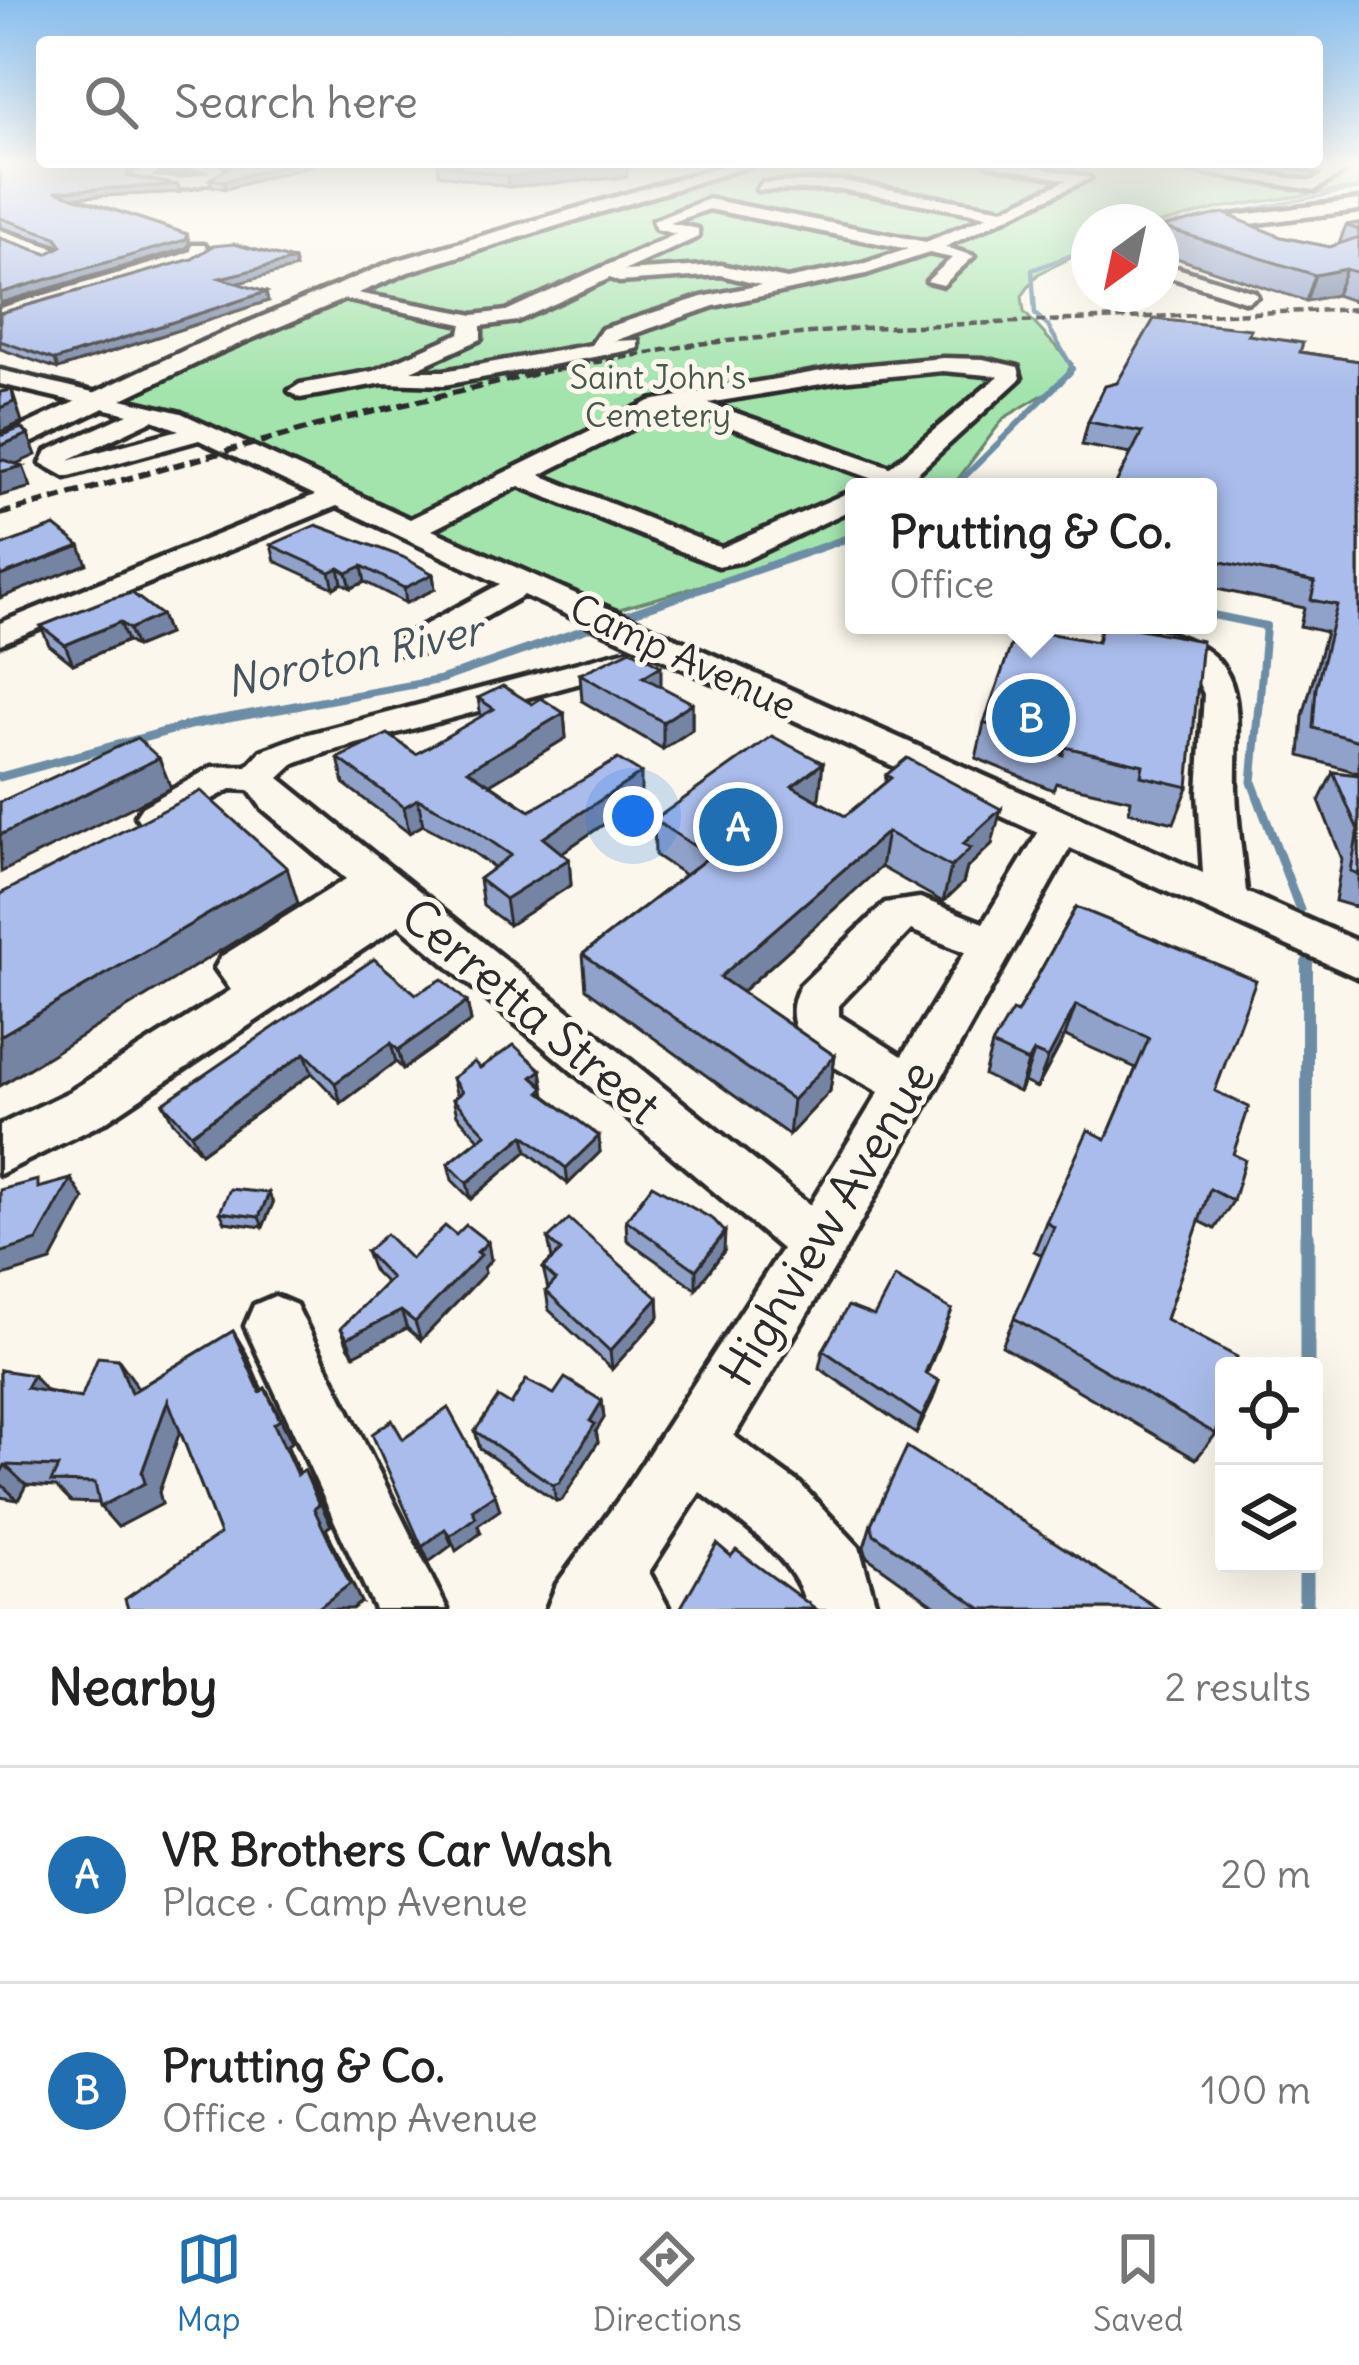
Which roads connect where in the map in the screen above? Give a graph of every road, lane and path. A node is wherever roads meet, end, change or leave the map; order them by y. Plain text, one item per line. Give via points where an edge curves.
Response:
1 (12, 239) edge
2 (497, 239) edge
3 (679, 239) edge
4 (883, 239) edge
5 (948, 239) edge
6 (928, 248) junction
7 (198, 249) edge
8 (52, 253) edge
9 (1179, 274) edge
10 (596, 277) junction
11 (936, 281) dead end
12 (788, 285) junction
13 (338, 292) junction
14 (1247, 296) dead end
15 (0, 314) edge
16 (474, 328) junction
17 (632, 344) dead end
18 (598, 348) junction
19 (0, 377) edge
20 (380, 377) junction
21 (300, 391) dead end
22 (680, 401) junction
23 (101, 402) junction
24 (152, 412) junction
25 (203, 431) junction
26 (0, 449) edge
27 (521, 477) junction
28 (872, 478) edge
29 (888, 478) edge
30 (342, 494) junction
31 (845, 502) edge
32 (412, 529) junction
33 (524, 583) junction
34 (0, 634) edge
35 (1158, 640) edge
36 (411, 646) dead end
37 (664, 649) junction
38 (261, 773) junction
39 (1060, 830) junction
40 (116, 837) edge
41 (388, 892) junction
42 (1226, 904) junction
43 (993, 945) junction
44 (1359, 961) edge
45 (912, 1086) junction
46 (0, 1151) edge
47 (819, 1242) junction
48 (275, 1326) dead end
49 (692, 1444) junction
50 (608, 1598) edge
51 (412, 1609) edge
52 (842, 1609) edge

1 - 8 street
2 - 13 main road
3 - 10 street
4 - 6 street
5 - 6 street
6 - 11 street via 965,256
6 - 12 street
7 - 15 street
9 - 14 street
10 - 12 street via 722,270
10 - 16 street via 510,317 524,325 508,334
12 - 18 street via 609,333
13 - 16 street
13 - 23 main road
16 - 20 street
17 - 18 street
18 - 20 street via 443,378
19 - 23 street, Camp Avenue
20 - 21 street
22 - 27 street
22 - 28 street
22 - 29 street via 880,371 980,364 1010,372 924,455
23 - 24 street, Camp Avenue
23 - 26 main road
24 - 25 street, Camp Avenue
24 - 25 street via 54,463 66,469
25 - 30 street, Camp Avenue
27 - 31 street via 718,556
27 - 32 street
30 - 32 street, Camp Avenue
30 - 34 street
32 - 33 street, Camp Avenue
33 - 36 street
33 - 37 street, Camp Avenue
35 - 42 street via 1207,665 1221,694 1217,793
37 - 38 street via 314,744 273,759
37 - 39 street, Camp Avenue
38 - 40 street via 225,776
38 - 41 street, Cerretta Street via 276,799
39 - 42 street, Camp Avenue
39 - 43 street, Highview Avenue
41 - 46 street via 263,993 87,1107
41 - 47 street, Cerretta Street
42 - 44 street, Camp Avenue
43 - 45 street, Highview Avenue
43 - 45 street via 920,914 900,914 815,999 815,1023 836,1043
45 - 47 street, Highview Avenue
47 - 49 street, Highview Avenue
48 - 51 street
49 - 50 street, Highview Avenue
49 - 52 street via 776,1508 835,1571

